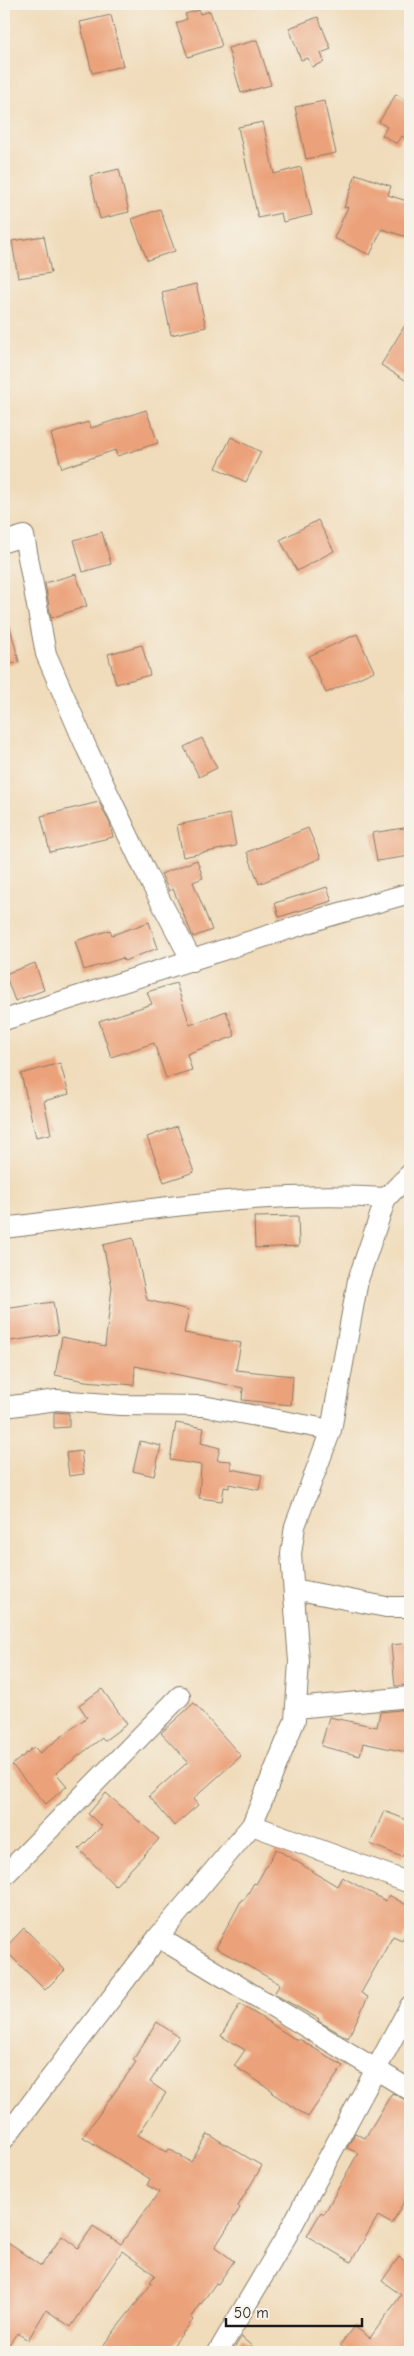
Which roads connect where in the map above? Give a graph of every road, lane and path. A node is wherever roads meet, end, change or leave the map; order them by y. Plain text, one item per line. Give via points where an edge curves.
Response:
1 (4, 542) edge
2 (410, 893) edge
3 (192, 961) junction
4 (4, 1020) edge
5 (410, 1174) edge
6 (386, 1198) junction
7 (4, 1228) edge
8 (4, 1408) edge
9 (331, 1430) junction
10 (294, 1589) junction
11 (410, 1607) edge
12 (180, 1696) dead end
13 (410, 1697) edge
14 (296, 1708) junction
15 (252, 1825) junction
16 (4, 1876) edge
17 (410, 1883) edge
18 (158, 1937) junction
19 (410, 2006) edge
20 (376, 2070) junction
21 (410, 2090) edge
22 (4, 2139) edge
23 (218, 2352) edge

1 - 3 street via 24,536 46,654 87,749
2 - 3 street
3 - 4 street
5 - 6 street
6 - 7 street via 335,1195 264,1198
6 - 9 street via 358,1280
8 - 9 street via 57,1400 203,1406
9 - 10 street via 295,1526 291,1554
10 - 11 street via 386,1607
10 - 14 street via 300,1662
12 - 16 street
13 - 14 street
14 - 15 street via 295,1720
15 - 17 street
15 - 18 street
18 - 20 street
18 - 22 street
19 - 20 street
20 - 21 street
20 - 23 street via 286,2237

